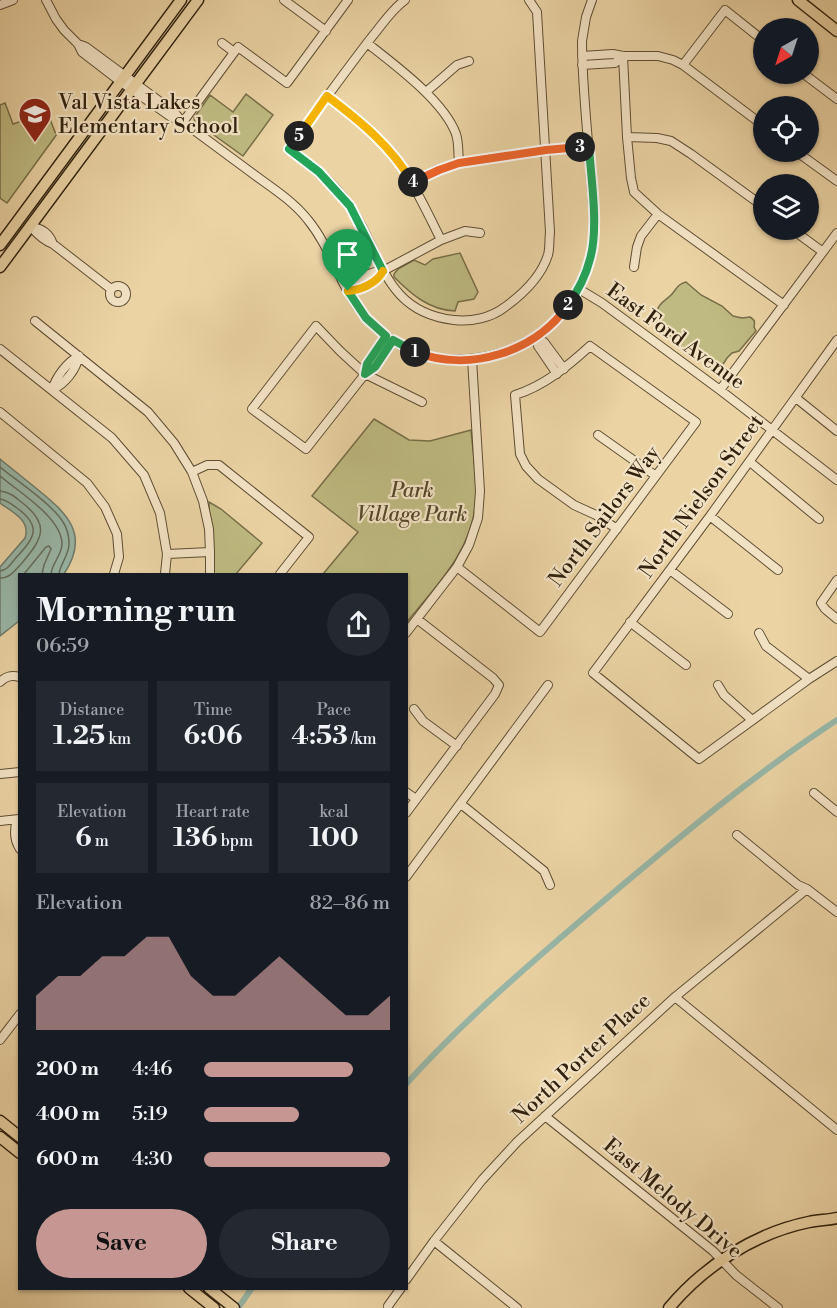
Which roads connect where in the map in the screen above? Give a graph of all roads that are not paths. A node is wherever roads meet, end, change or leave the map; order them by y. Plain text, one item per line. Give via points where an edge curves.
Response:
1 (13, 0) edge
2 (46, 0) edge
3 (181, 0) edge
4 (198, 0) edge
5 (284, 0) edge
6 (348, 0) edge
7 (405, 0) edge
8 (529, 0) edge
9 (592, 0) edge
10 (798, 0) edge
11 (0, 5) edge
12 (326, 31) junction
13 (837, 31) edge
14 (753, 32) edge
15 (222, 43) dead end
16 (367, 43) junction
17 (236, 49) junction
18 (623, 56) junction
19 (582, 60) junction
20 (469, 61) dead end
21 (683, 65) junction
22 (123, 79) junction
23 (817, 84) edge
24 (134, 87) junction
25 (426, 92) junction
26 (327, 96) junction
27 (837, 99) edge
28 (753, 118) edge
29 (183, 122) junction
30 (627, 137) junction
31 (589, 147) junction
32 (546, 150) junction
33 (810, 162) edge
34 (459, 163) junction
35 (412, 182) junction
36 (837, 182) edge
37 (753, 199) edge
38 (658, 214) junction
39 (31, 227) junction
40 (480, 233) dead end
41 (837, 233) edge
42 (441, 240) junction
43 (807, 240) edge
44 (0, 245) edge
45 (823, 252) junction
46 (0, 267) edge
47 (634, 267) dead end
48 (383, 271) junction
49 (111, 289) dead end
50 (579, 289) junction
51 (348, 291) junction
52 (784, 305) junction
53 (35, 321) dead end
54 (538, 337) junction
55 (389, 338) junction
56 (836, 343) edge
57 (0, 349) edge
58 (79, 356) junction
59 (472, 359) junction
60 (560, 372) junction
61 (365, 374) junction
62 (52, 390) junction
63 (720, 390) junction
64 (796, 398) junction
65 (422, 402) dead end
66 (0, 412) edge
67 (772, 430) junction
68 (837, 431) edge
69 (598, 435) dead end
70 (750, 462) junction
71 (192, 472) junction
72 (656, 476) junction
73 (837, 480) edge
74 (710, 516) junction
75 (819, 519) dead end
76 (617, 529) junction
77 (210, 552) junction
78 (167, 554) junction
79 (457, 567) junction
80 (670, 570) junction
81 (777, 570) dead end
82 (114, 573) edge
83 (165, 573) edge
84 (210, 573) edge
85 (281, 573) edge
86 (837, 580) edge
87 (728, 614) dead end
88 (417, 619) junction
89 (837, 619) edge
90 (630, 622) junction
91 (408, 630) edge
92 (759, 633) dead end
93 (837, 661) edge
94 (686, 665) dead end
95 (18, 676) edge
96 (809, 679) junction
97 (0, 682) edge
98 (548, 685) dead end
99 (718, 685) dead end
100 (414, 709) dead end
101 (752, 720) junction
102 (457, 747) junction
103 (18, 772) edge
104 (0, 774) edge
105 (814, 793) dead end
106 (408, 794) edge
107 (416, 800) junction
108 (461, 804) junction
109 (408, 810) edge
110 (837, 812) edge
111 (0, 821) edge
112 (18, 821) edge
113 (18, 823) edge
114 (737, 835) dead end
115 (18, 846) edge
116 (408, 874) edge
117 (550, 885) dead end
118 (807, 889) junction
119 (837, 912) edge
120 (675, 997) junction
121 (18, 1017) edge
122 (0, 1040) edge
123 (545, 1116) junction
124 (0, 1121) edge
125 (837, 1130) edge
126 (18, 1135) edge
127 (0, 1137) edge
128 (18, 1151) edge
129 (837, 1218) edge
130 (435, 1241) junction
131 (723, 1260) junction
132 (408, 1278) edge
133 (192, 1290) edge
134 (211, 1290) edge
135 (400, 1290) edge
136 (231, 1306) edge
137 (388, 1306) dead end
138 (214, 1308) edge
139 (517, 1308) edge
140 (669, 1308) edge
141 (778, 1308) edge

1 - 11 street
2 - 22 street via 78,44
3 - 22 main road
4 - 24 main road
5 - 12 street
6 - 12 street
7 - 16 street
8 - 32 street via 537,12
9 - 19 street via 584,27
10 - 13 main road
12 - 17 street via 287,83
14 - 21 street via 725,10
15 - 17 street
16 - 25 street
16 - 26 street
17 - 29 street
18 - 19 street via 615,63
18 - 21 street via 658,56
18 - 30 street
19 - 31 street
20 - 25 street via 457,65
21 - 28 street
22 - 24 street
22 - 44 main road
23 - 27 street
24 - 29 street
24 - 39 main road
25 - 34 street via 456,136
26 - 35 street via 369,128
26 - 48 street via 289,149 319,172 350,206
29 - 51 street via 303,213
30 - 37 street via 671,141
30 - 38 street via 634,192
31 - 32 street
31 - 50 street via 594,227 591,258
32 - 34 street
32 - 48 street via 548,255 537,279 497,313 466,321 443,319 420,310 398,293
33 - 36 street
34 - 35 street
35 - 42 street
38 - 47 street via 641,236
38 - 52 street
39 - 46 main road
39 - 49 street
40 - 42 street via 465,231
41 - 45 street
42 - 48 street
43 - 45 street
45 - 52 street
48 - 51 street via 375,271
50 - 54 street via 560,317
50 - 63 street, East Ford Avenue
51 - 55 street via 366,318
52 - 63 street
53 - 58 street
54 - 59 street via 499,354
54 - 60 street via 538,346
55 - 59 street via 435,358
55 - 61 street via 375,367
56 - 64 street, North Nielson Street
57 - 62 street
58 - 62 street via 61,386
58 - 71 street via 148,412
59 - 79 street via 480,506 470,545
60 - 72 street, North Sailors Way via 590,346 696,422
60 - 76 street via 515,395 520,454 538,479
61 - 61 street via 306,449 252,409 316,327
61 - 65 street
62 - 78 street via 112,438 144,476 160,513
63 - 67 street, East Ford Avenue
64 - 67 street, North Nielson Street
64 - 68 street
66 - 82 street via 87,483 105,507 117,534 119,557
67 - 70 street, North Nielson Street
67 - 73 street, East Ford Avenue
69 - 72 street
70 - 74 street, North Nielson Street
70 - 75 street
71 - 77 street via 203,501
71 - 85 street via 207,465 219,465 309,537
72 - 76 street, North Sailors Way
74 - 80 street, North Nielson Street
74 - 81 street
76 - 79 street, North Sailors Way via 540,632
77 - 78 street
77 - 84 street
78 - 83 street
79 - 88 street
80 - 87 street
80 - 90 street, North Nielson Street
86 - 89 street via 821,603
88 - 91 street
88 - 102 street via 499,685
90 - 94 street
90 - 101 street, North Nielson Street via 593,674 699,759
92 - 96 street via 766,646
93 - 96 street
95 - 97 street
96 - 101 street
98 - 108 street
99 - 101 street via 724,696
100 - 102 street via 423,721
102 - 107 street
103 - 104 street
105 - 110 street
106 - 107 street
107 - 109 street
108 - 116 street
108 - 117 street via 544,871
111 - 112 street
113 - 115 street
114 - 118 street
118 - 119 street
118 - 120 street, North Porter Place
120 - 123 street, North Porter Place
120 - 125 street
121 - 122 street
123 - 130 street, North Porter Place via 482,1180
123 - 131 street, East Melody Drive
124 - 126 main road
127 - 128 main road
129 - 131 main road via 783,1229
130 - 132 street, North Porter Place
130 - 139 street
131 - 140 main road via 701,1275
131 - 141 street, East Melody Drive
133 - 138 main road
134 - 136 main road
135 - 137 street

